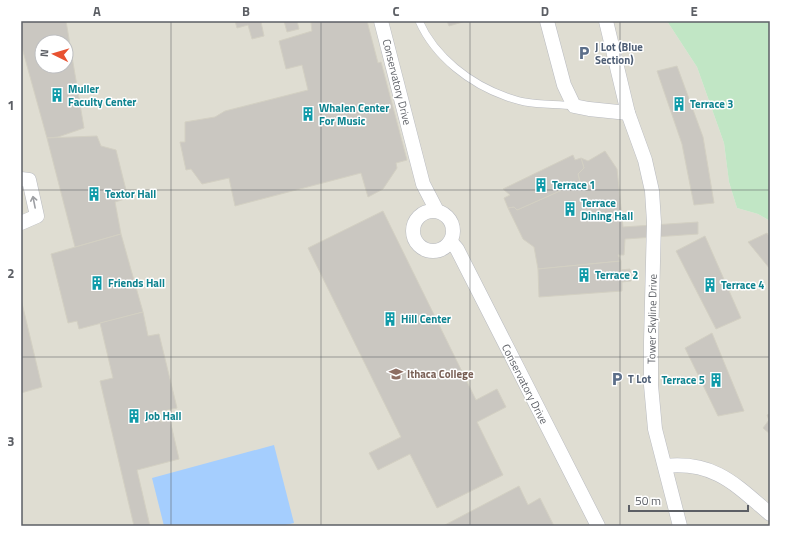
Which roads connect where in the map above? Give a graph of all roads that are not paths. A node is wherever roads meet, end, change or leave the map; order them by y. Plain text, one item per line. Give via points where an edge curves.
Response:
1 (381, 21) edge
2 (419, 21) edge
3 (547, 21) edge
4 (606, 21) edge
5 (574, 106) junction
6 (628, 113) junction
7 (21, 179) edge
8 (437, 211) junction
9 (21, 223) edge
10 (451, 242) junction
11 (665, 466) junction
12 (770, 514) edge
13 (598, 526) edge
14 (680, 526) edge

1 - 8 street, Conservatory Drive via 423,184
2 - 5 lane via 424,33 443,56 468,78 523,102
3 - 5 street via 564,85
4 - 6 street, Tower Skyline Drive
5 - 6 street
6 - 11 street, Tower Skyline Drive via 645,160 652,191 654,222 651,385 655,429
9 -> 7 street via 37,216 30,180
8 - 10 street via 450,219 454,227
8 - 10 street via 429,211 416,220 413,236 422,249 430,251 438,251
10 - 13 street, Conservatory Drive via 457,249
11 - 12 street via 693,466 712,471 728,479
11 - 14 street, Tower Skyline Drive

